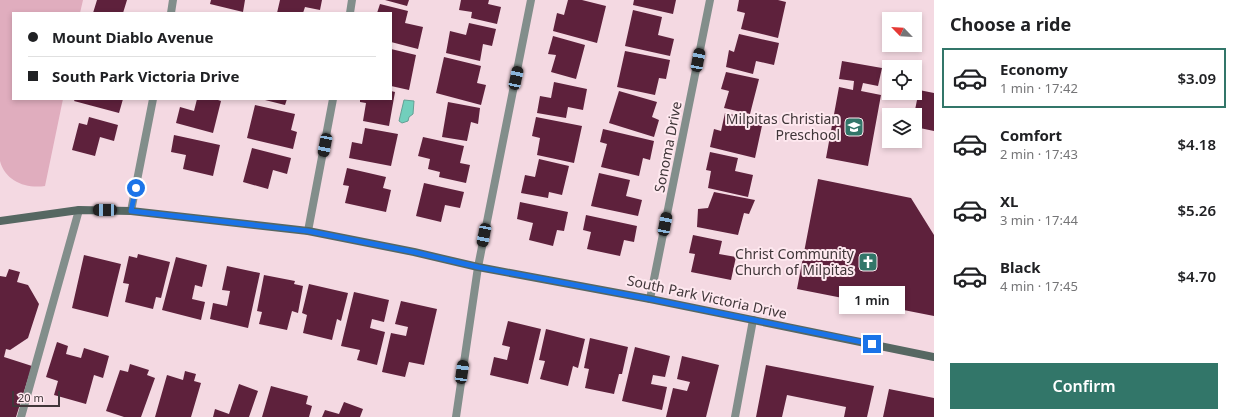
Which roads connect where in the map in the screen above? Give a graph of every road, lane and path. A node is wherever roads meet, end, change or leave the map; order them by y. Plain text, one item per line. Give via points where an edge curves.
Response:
1 (173, 0) edge
2 (352, 0) edge
3 (531, 0) edge
4 (710, 0) edge
5 (171, 12) edge
6 (350, 12) edge
7 (154, 100) edge
8 (333, 100) edge
9 (79, 210) junction
10 (131, 211) junction
11 (0, 221) edge
12 (308, 231) junction
13 (478, 267) junction
14 (650, 299) junction
15 (753, 320) junction
16 (934, 357) edge
17 (22, 417) edge
18 (456, 417) edge
19 (735, 417) edge

1 - 5 street
2 - 6 street
3 - 13 street
4 - 14 street, Sonoma Drive
7 - 10 street
8 - 12 street
9 - 10 main road, South Park Victoria Drive
9 - 11 main road, South Park Victoria Drive
9 - 17 street
10 - 12 main road, South Park Victoria Drive
12 - 13 main road, South Park Victoria Drive
13 - 14 main road, South Park Victoria Drive
13 - 18 street
14 - 15 main road, South Park Victoria Drive
15 - 16 main road, South Park Victoria Drive
15 - 19 street

